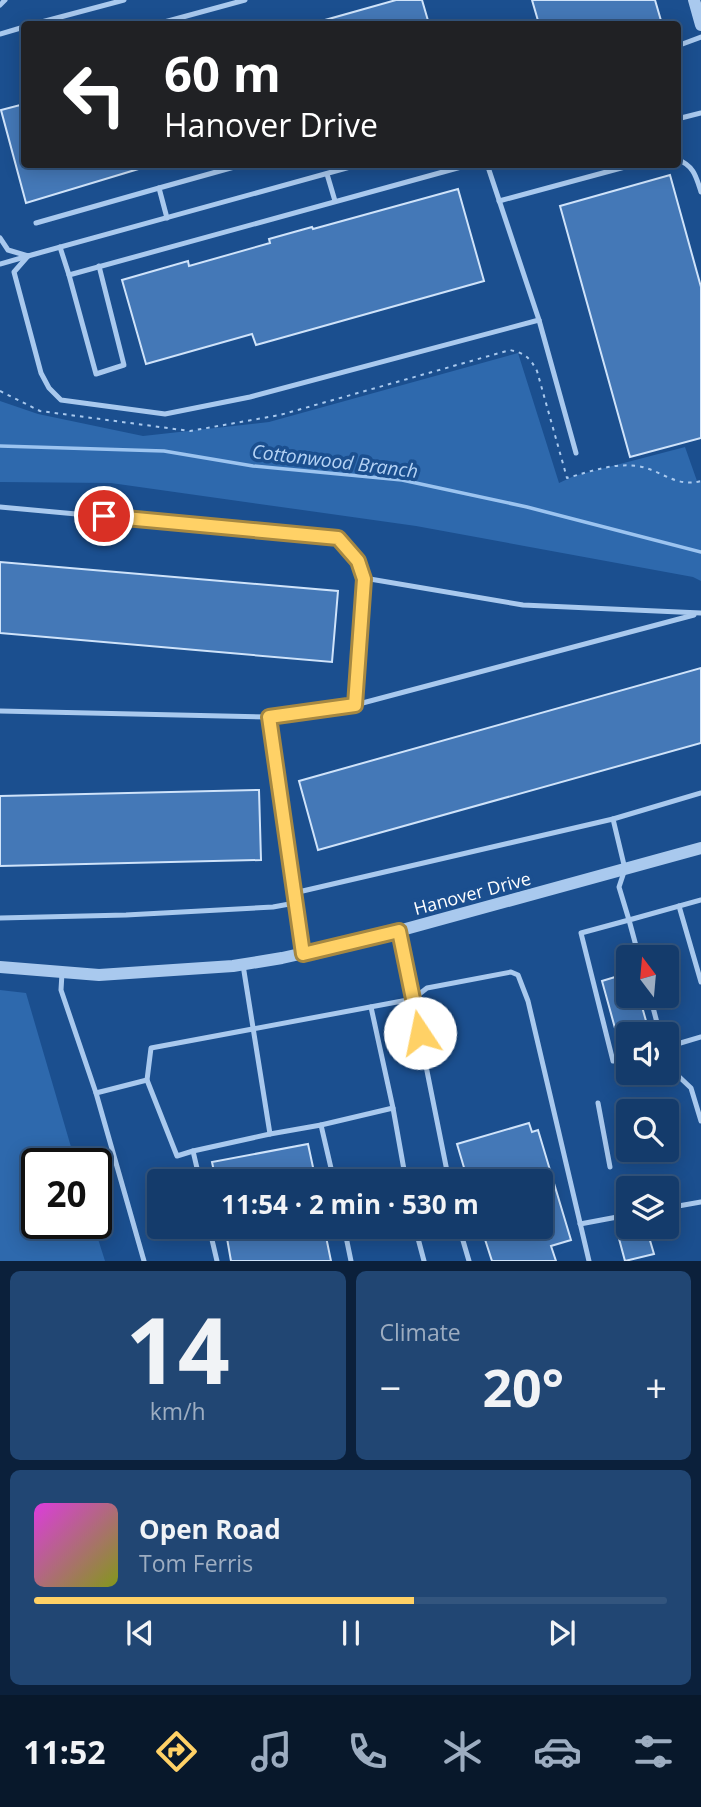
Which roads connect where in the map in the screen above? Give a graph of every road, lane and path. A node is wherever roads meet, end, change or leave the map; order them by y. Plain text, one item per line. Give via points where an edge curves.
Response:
1 (5, 0) edge
2 (124, 0) edge
3 (245, 0) edge
4 (0, 5) edge
5 (697, 6) edge
6 (45, 21) edge
7 (168, 21) edge
8 (701, 25) edge
9 (21, 28) edge
10 (0, 34) edge
11 (701, 37) edge
12 (681, 44) edge
13 (701, 113) edge
14 (681, 118) edge
15 (681, 161) edge
16 (231, 168) edge
17 (331, 168) edge
18 (347, 168) edge
19 (457, 168) edge
20 (488, 168) edge
21 (621, 168) edge
22 (330, 173) junction
23 (159, 188) junction
24 (701, 192) edge
25 (335, 201) junction
26 (499, 201) junction
27 (167, 218) junction
28 (36, 223) dead end
29 (0, 238) edge
30 (60, 247) junction
31 (28, 256) junction
32 (0, 264) edge
33 (99, 266) junction
34 (69, 275) junction
35 (539, 320) junction
36 (0, 391) edge
37 (576, 453) dead end
38 (701, 481) edge
39 (0, 507) edge
40 (364, 579) junction
41 (701, 614) edge
42 (355, 705) junction
43 (0, 711) edge
44 (269, 717) junction
45 (701, 793) edge
46 (613, 819) junction
47 (701, 848) edge
48 (625, 869) junction
49 (294, 893) junction
50 (701, 900) edge
51 (295, 903) junction
52 (679, 906) junction
53 (0, 918) edge
54 (629, 920) junction
55 (399, 931) junction
56 (636, 945) edge
57 (303, 954) junction
58 (243, 965) junction
59 (0, 967) edge
60 (62, 973) junction
61 (701, 982) edge
62 (413, 999) junction
63 (371, 1007) junction
64 (252, 1030) junction
65 (701, 1037) edge
66 (679, 1043) edge
67 (616, 1060) edge
68 (679, 1077) edge
69 (147, 1080) junction
70 (96, 1093) junction
71 (598, 1103) dead end
72 (393, 1108) junction
73 (701, 1121) edge
74 (321, 1125) junction
75 (270, 1134) junction
76 (193, 1152) junction
77 (610, 1167) dead end
78 (197, 1169) edge
79 (331, 1169) edge
80 (404, 1169) edge
81 (447, 1169) edge
82 (701, 1202) edge
83 (679, 1206) edge
84 (616, 1217) edge
85 (580, 1224) junction
86 (211, 1239) edge
87 (346, 1239) edge
88 (418, 1239) edge
89 (462, 1239) edge
90 (144, 1261) edge
91 (216, 1261) edge
92 (351, 1261) edge
93 (424, 1261) edge
94 (469, 1261) edge
95 (589, 1261) edge

1 - 4 lane
2 - 6 lane
3 - 7 lane
5 - 8 street
9 - 10 lane
11 - 12 lane
13 - 14 lane
15 - 24 lane via 689,164
16 - 23 lane
17 - 22 lane
18 - 22 lane
19 - 25 lane
20 - 26 lane
21 - 26 lane
22 - 25 lane
22 - 27 lane
23 - 27 lane
23 - 28 lane
25 - 33 lane
26 - 35 lane
27 - 30 lane
29 - 31 lane via 8,250
30 - 31 lane
30 - 34 lane
31 - 32 lane
31 - 35 lane via 14,272 49,388 61,400 165,414 250,397
33 - 34 lane
33 - 34 lane via 124,365 96,374
35 - 37 lane
36 - 38 path via 40,411 190,431 280,415 510,350 521,352 537,371 567,478 616,464 641,467 674,481
39 - 40 lane via 338,538 358,561
40 - 41 lane via 523,605
40 - 42 lane
41 - 42 lane
42 - 44 lane
43 - 44 lane
44 - 49 lane
45 - 46 lane
46 - 48 lane
46 - 49 lane
47 - 48 street, Hanover Drive
48 - 54 lane via 619,887
48 - 55 street, Hanover Drive
49 - 51 lane
50 - 52 lane
51 - 53 lane
51 - 57 lane
52 - 54 lane
52 - 61 lane
54 - 56 lane
54 - 67 lane via 581,933
55 - 57 street, Hanover Drive
55 - 62 lane
57 - 58 street, Hanover Drive
58 - 60 street, Hanover Drive via 150,974
58 - 64 lane
59 - 60 street, Hanover Drive
60 - 70 lane via 61,990
62 - 63 lane
62 - 81 lane
62 - 85 lane via 426,988 512,972 518,975
63 - 64 lane
63 - 72 lane
64 - 69 lane via 151,1048
64 - 75 lane
65 - 66 lane
68 - 73 lane via 691,1088
69 - 70 lane
69 - 76 lane via 177,1156
70 - 90 lane
71 - 77 lane
72 - 74 lane
72 - 80 lane
74 - 75 lane
74 - 79 lane
75 - 76 lane
76 - 78 lane
82 - 83 lane
84 - 85 lane
85 - 95 lane
86 - 91 lane
87 - 92 lane
88 - 93 lane
89 - 94 lane

